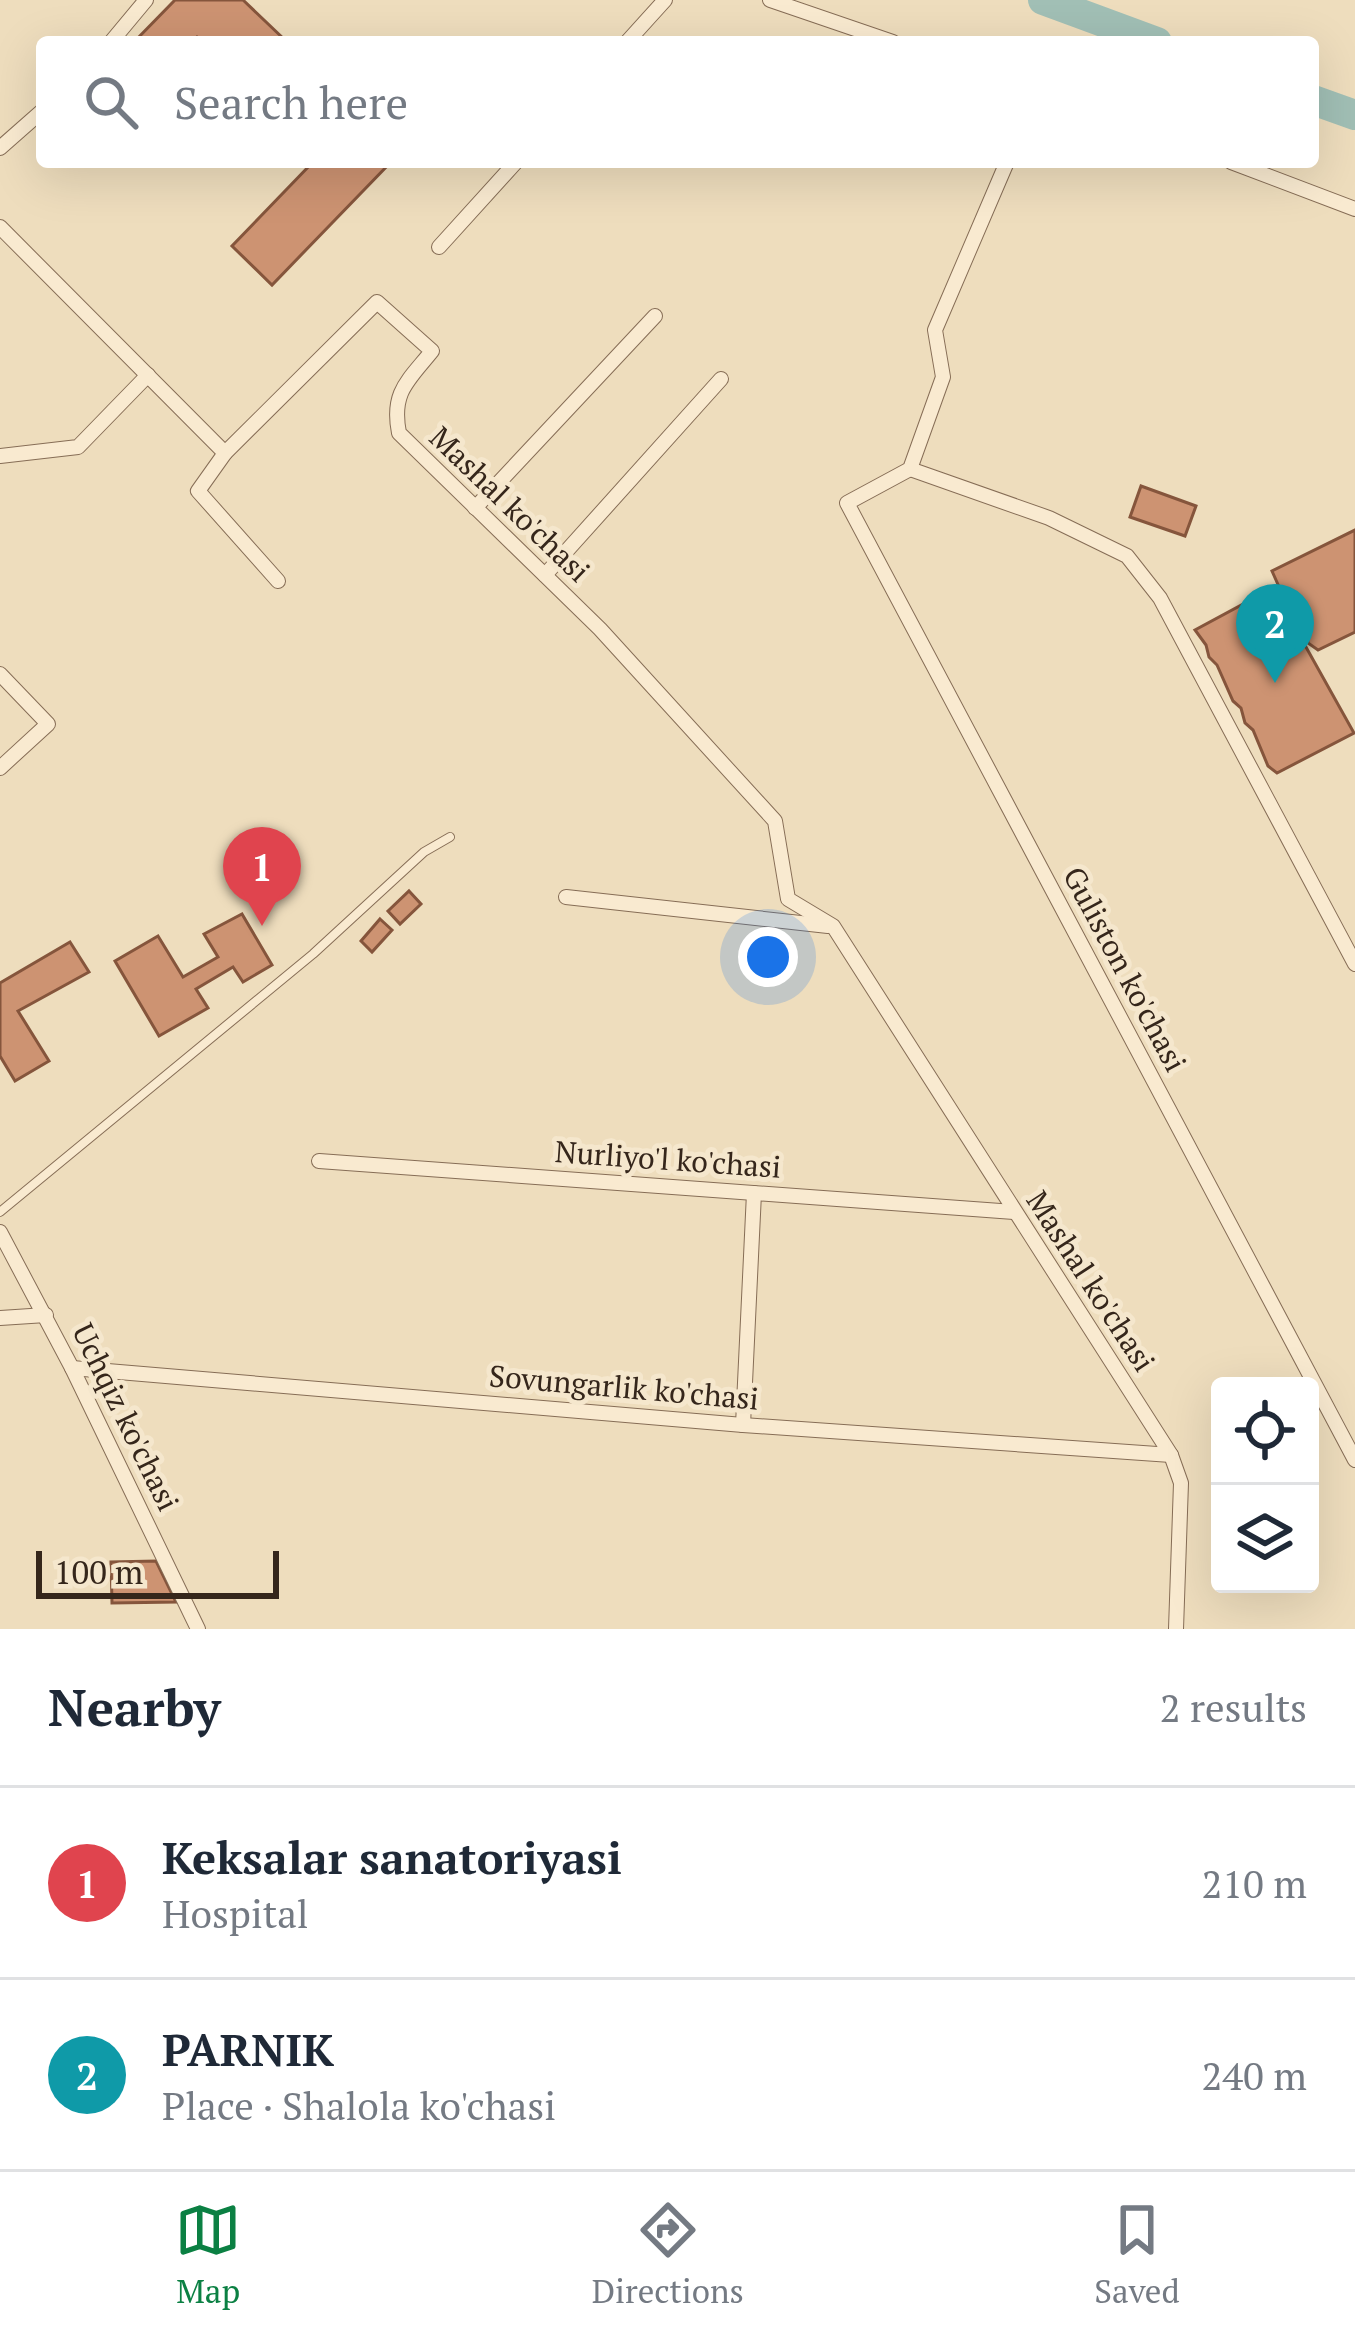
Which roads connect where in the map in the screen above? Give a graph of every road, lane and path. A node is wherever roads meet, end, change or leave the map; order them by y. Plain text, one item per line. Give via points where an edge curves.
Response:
1 (146, 0) edge
2 (665, 0) edge
3 (770, 0) edge
4 (116, 36) edge
5 (632, 36) edge
6 (875, 36) edge
7 (36, 116) edge
8 (0, 148) edge
9 (511, 168) edge
10 (1004, 168) edge
11 (1247, 168) edge
12 (1355, 209) edge
13 (0, 227) edge
14 (439, 247) dead end
15 (655, 316) dead end
16 (148, 374) junction
17 (721, 379) dead end
18 (225, 453) junction
19 (0, 455) edge
20 (910, 469) junction
21 (475, 508) junction
22 (545, 575) junction
23 (278, 580) dead end
24 (0, 674) edge
25 (0, 768) edge
26 (450, 837) dead end
27 (566, 897) dead end
28 (833, 926) junction
29 (1355, 964) edge
30 (319, 1161) dead end
31 (754, 1192) junction
32 (1014, 1211) junction
33 (0, 1212) edge
34 (0, 1232) edge
35 (46, 1315) junction
36 (0, 1318) edge
37 (73, 1368) junction
38 (743, 1425) junction
39 (1171, 1455) junction
40 (1355, 1460) edge
41 (198, 1629) edge
42 (1176, 1629) edge

1 - 4 street
2 - 5 street
3 - 6 street
7 - 8 street
9 - 14 street
10 - 20 street via 935,330 943,377
11 - 12 street
13 - 16 street
15 - 21 street
16 - 18 street
16 - 19 street via 78,447
17 - 22 street
18 - 21 street, Mashal ko'chasi via 377,302 432,350 400,392 399,433
18 - 23 street via 197,491
20 - 29 street via 1049,518 1127,556 1160,598
20 - 40 street, Guliston ko'chasi via 847,503
21 - 22 street, Mashal ko'chasi
22 - 28 street, Mashal ko'chasi via 775,820 788,898
24 - 25 street via 48,724
26 - 33 lane
27 - 28 street
28 - 32 street, Mashal ko'chasi
30 - 31 street, Nurliyo'l ko'chasi
31 - 32 street, Nurliyo'l ko'chasi
31 - 38 street
32 - 39 street, Mashal ko'chasi
34 - 35 street, Uchqiz ko'chasi
35 - 36 street
35 - 37 street, Uchqiz ko'chasi
37 - 38 street, Sovungarlik ko'chasi
37 - 41 street, Uchqiz ko'chasi
38 - 39 street, Sovungarlik ko'chasi
39 - 42 street, Mashal ko'chasi via 1181,1483

